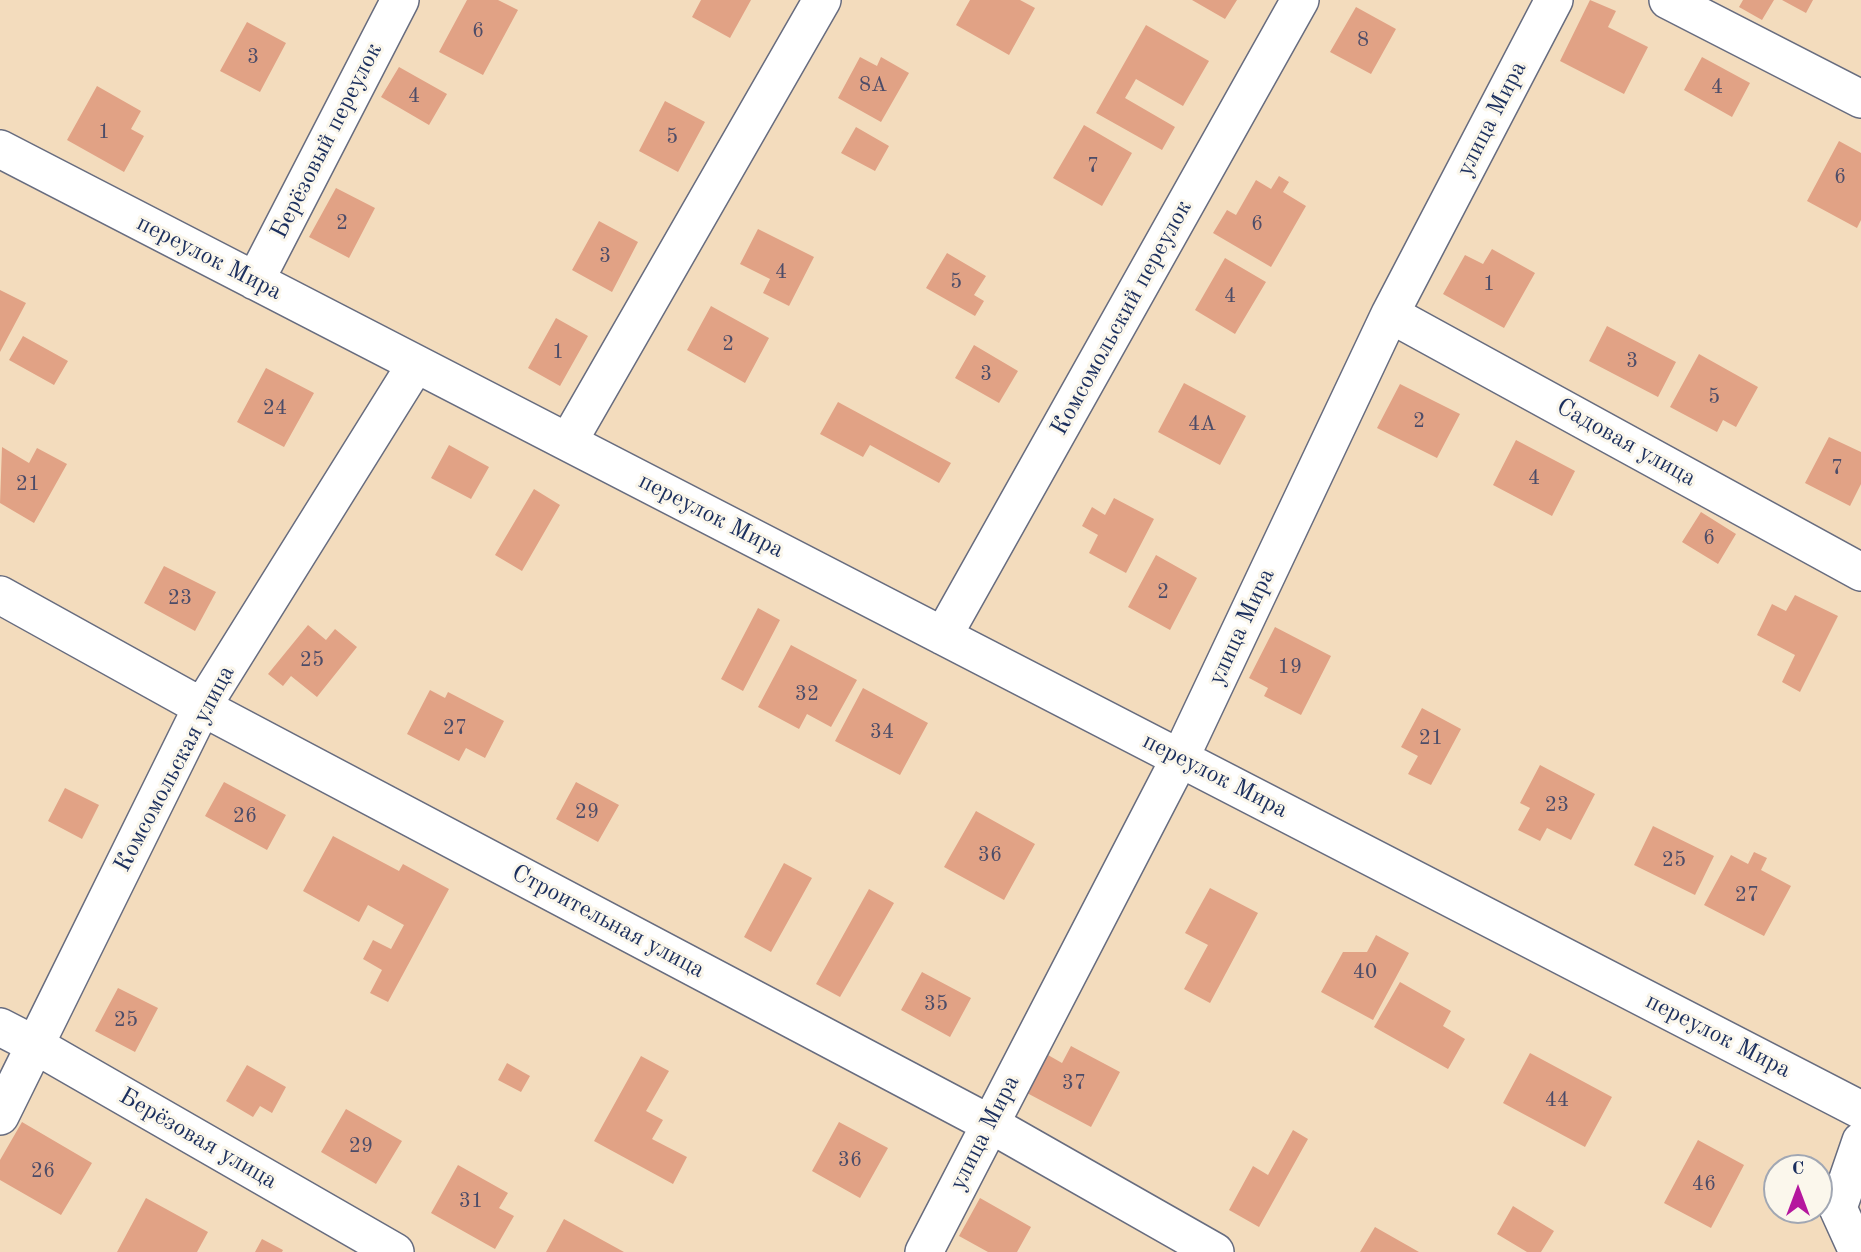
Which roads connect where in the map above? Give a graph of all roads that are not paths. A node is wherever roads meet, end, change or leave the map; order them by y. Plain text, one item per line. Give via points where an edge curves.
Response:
1 (400, 0) edge
2 (822, 0) edge
3 (1300, 0) edge
4 (1554, 0) edge
5 (1668, 0) edge
6 (1861, 99) edge
7 (0, 149) edge
8 (255, 281) junction
9 (1390, 314) junction
10 (416, 364) junction
11 (568, 442) junction
12 (1861, 572) edge
13 (0, 595) edge
14 (943, 636) junction
15 (202, 707) junction
16 (1180, 758) junction
17 (0, 1027) edge
18 (35, 1045) junction
19 (1861, 1110) edge
20 (0, 1116) edge
21 (990, 1124) junction
22 (1861, 1141) edge
23 (395, 1252) edge
24 (924, 1252) edge
25 (1215, 1252) edge
26 (1858, 1252) edge

1 - 8 street, Берёзовый переулок
2 - 11 street
3 - 14 street, Комсомольский переулок
4 - 9 street, улица Мира
5 - 6 street
7 - 8 street, переулок Мира
8 - 10 street, переулок Мира
9 - 12 street, Садовая улица
9 - 16 street, улица Мира
10 - 11 street, переулок Мира
10 - 15 street, Комсомольская улица
11 - 14 street, переулок Мира
13 - 15 street, Строительная улица
14 - 16 street, переулок Мира
15 - 18 street, Комсомольская улица
15 - 21 street, Строительная улица
16 - 19 street, переулок Мира
16 - 21 street, улица Мира
17 - 18 street, Берёзовая улица
18 - 20 street, Комсомольская улица
18 - 23 street, Берёзовая улица
21 - 24 street, улица Мира
21 - 25 street, Строительная улица
22 - 26 street via 1838,1208

